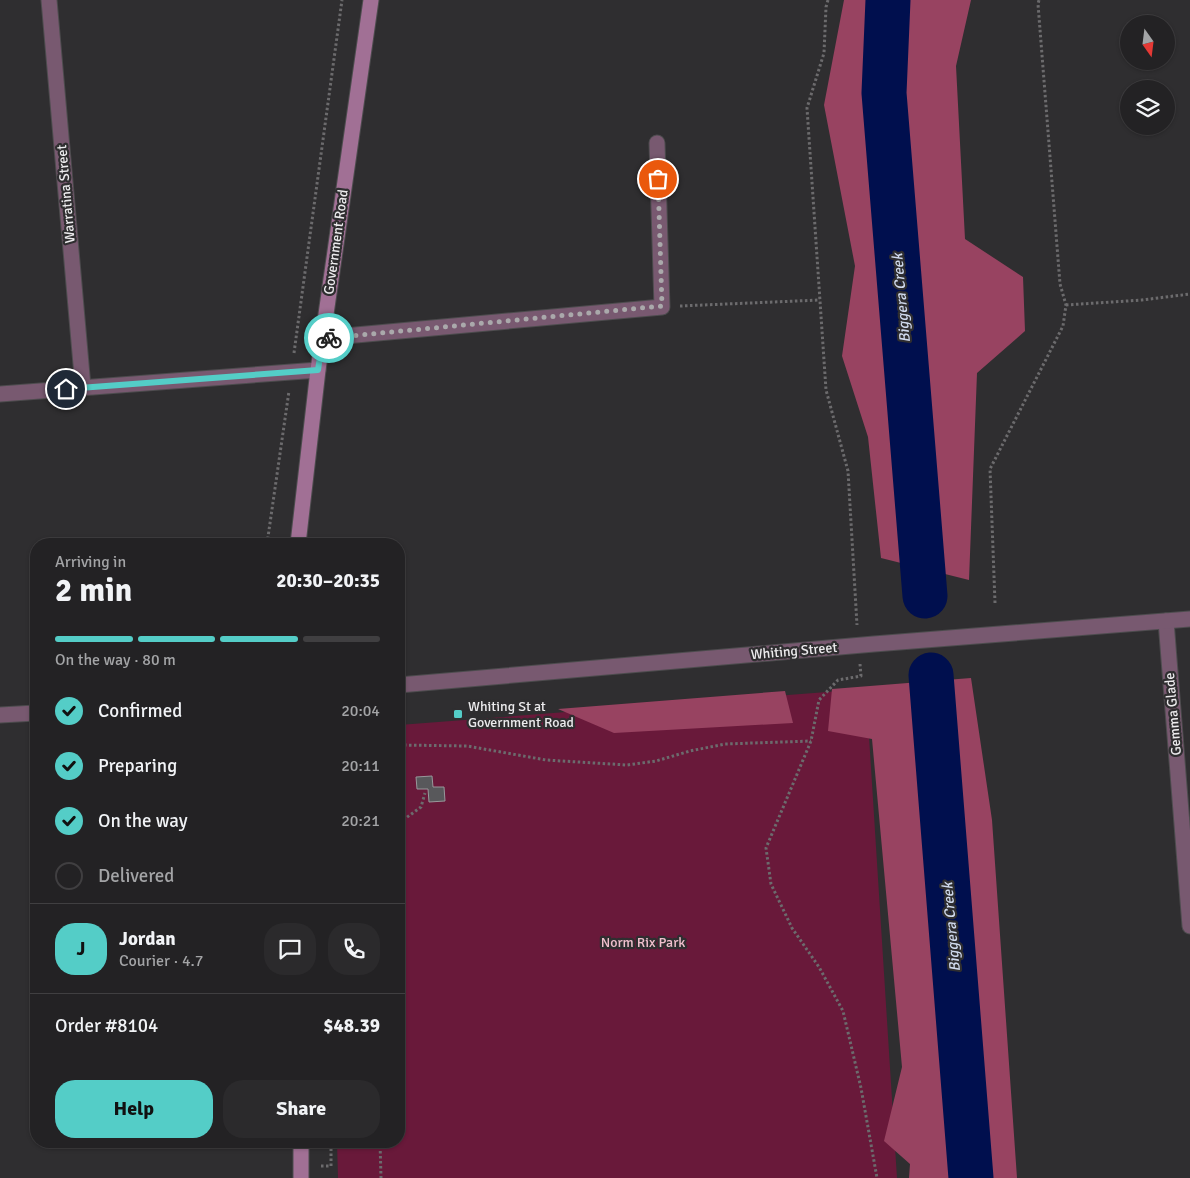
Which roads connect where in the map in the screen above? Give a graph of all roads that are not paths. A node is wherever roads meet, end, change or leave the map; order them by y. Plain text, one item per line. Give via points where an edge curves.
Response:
1 (50, 0) edge
2 (371, 0) edge
3 (657, 143) dead end
4 (323, 338) junction
5 (318, 370) junction
6 (83, 387) junction
7 (0, 394) edge
8 (299, 538) edge
9 (1190, 619) edge
10 (1166, 621) junction
11 (405, 684) edge
12 (30, 712) edge
13 (0, 715) edge
14 (1190, 926) edge
15 (301, 1148) edge
16 (301, 1178) edge

1 - 6 street, Warratina Street
2 - 4 main road, Government Road
3 - 4 street via 662,306
4 - 5 main road, Government Road
5 - 6 street
5 - 8 main road, Government Road
6 - 7 street
9 - 10 street, Whiting Street
10 - 11 street, Whiting Street
10 - 14 street, Gemma Glade
12 - 13 street
15 - 16 main road

